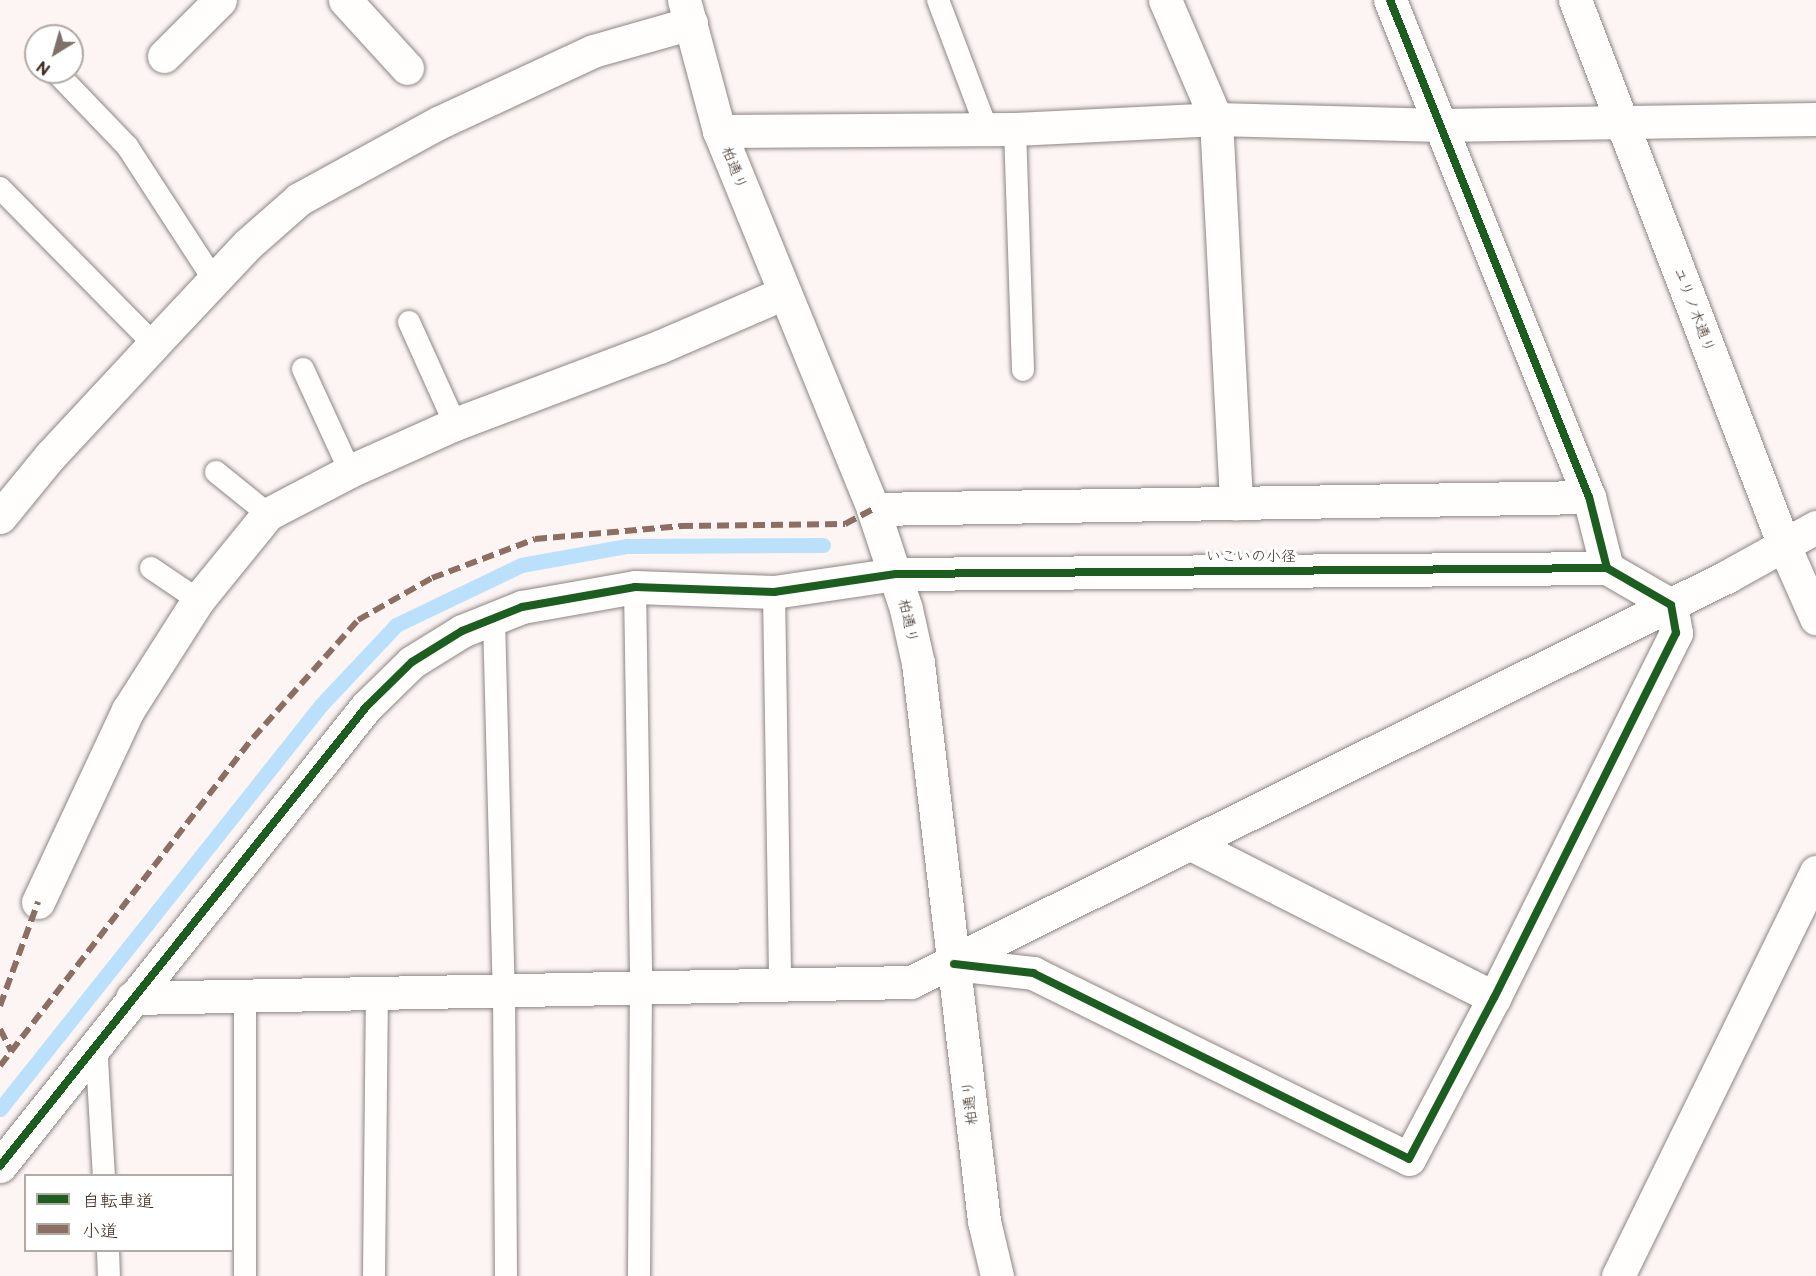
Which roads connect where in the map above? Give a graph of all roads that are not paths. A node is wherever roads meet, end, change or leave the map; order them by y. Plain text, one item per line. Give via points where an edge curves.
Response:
1 (220, 0) edge
2 (345, 0) edge
3 (938, 0) edge
4 (1165, 0) edge
5 (1390, 0) edge
6 (1575, 0) edge
7 (688, 12) edge
8 (164, 56) dead end
9 (407, 68) dead end
10 (68, 84) edge
11 (1816, 119) edge
12 (1216, 120) junction
13 (1442, 124) junction
14 (1624, 124) junction
15 (1000, 128) junction
16 (719, 131) junction
17 (0, 188) edge
18 (214, 280) junction
19 (784, 293) junction
20 (409, 322) dead end
21 (154, 344) junction
22 (303, 369) dead end
23 (1023, 370) dead end
24 (455, 424) junction
25 (350, 471) junction
26 (216, 472) dead end
27 (1589, 497) junction
28 (1236, 503) junction
29 (873, 509) junction
30 (268, 514) junction
31 (0, 517) edge
32 (1816, 527) edge
33 (1785, 548) junction
34 (1816, 554) edge
35 (151, 568) dead end
36 (1607, 568) junction
37 (896, 574) junction
38 (635, 587) junction
39 (774, 592) junction
40 (198, 600) junction
41 (1671, 605) junction
42 (1816, 618) edge
43 (495, 619) junction
44 (1193, 844) junction
45 (1816, 872) edge
46 (38, 902) dead end
47 (954, 964) junction
48 (780, 985) junction
49 (641, 987) junction
50 (504, 990) junction
51 (377, 993) junction
52 (245, 996) junction
53 (132, 998) junction
54 (1494, 998) junction
55 (96, 1043) junction
56 (0, 1166) edge
57 (104, 1174) edge
58 (108, 1252) edge
59 (109, 1276) edge
60 (245, 1276) edge
61 (374, 1276) edge
62 (506, 1276) edge
63 (639, 1276) edge
64 (997, 1276) edge
65 (1618, 1276) edge

1 - 8 street
2 - 9 street
3 - 15 lane
4 - 12 street
5 - 13 street
6 - 14 street, ユリノ木通り
7 - 16 street, 柏通り
7 - 18 street via 438,123 328,182 299,199
10 - 18 lane via 127,146
11 - 14 street
12 - 13 street
12 - 15 street
12 - 28 street
13 - 14 street
13 - 27 street
14 - 33 street, ユリノ木通り
15 - 16 street
15 - 23 lane
16 - 19 street, 柏通り
17 - 21 lane
18 - 21 street
19 - 24 street via 659,347
19 - 29 street, 柏通り
20 - 24 lane
21 - 31 street via 50,456
22 - 25 lane
24 - 25 street
25 - 30 street
26 - 30 lane
27 - 28 street
27 - 36 street
28 - 29 street
29 - 37 street, 柏通り
30 - 40 street
32 - 33 street
33 - 34 street
33 - 41 street
33 - 42 street, ユリノ木通り
35 - 40 lane
36 - 37 street, いこいの小径
36 - 41 street
37 - 39 street, いこいの小径
37 - 47 street, 柏通り via 918,663
38 - 39 street, いこいの小径
38 - 43 street, いこいの小径 via 522,607
38 - 49 lane
39 - 48 lane
40 - 46 street via 128,710
41 - 44 street
41 - 54 street via 1676,633
43 - 50 lane
43 - 53 street, いこいの小径 via 462,630 412,662 366,707
44 - 47 street
44 - 54 street
45 - 65 street
47 - 48 street via 911,982
47 - 54 street via 1033,973 1409,1159
47 - 64 street, 柏通り via 984,1221
48 - 49 street
49 - 50 street
49 - 63 lane
50 - 51 street
50 - 62 lane
51 - 52 street
51 - 61 lane
52 - 53 street
52 - 60 lane
53 - 55 street, いこいの小径
55 - 56 street, いこいの小径
55 - 57 lane
58 - 59 lane

